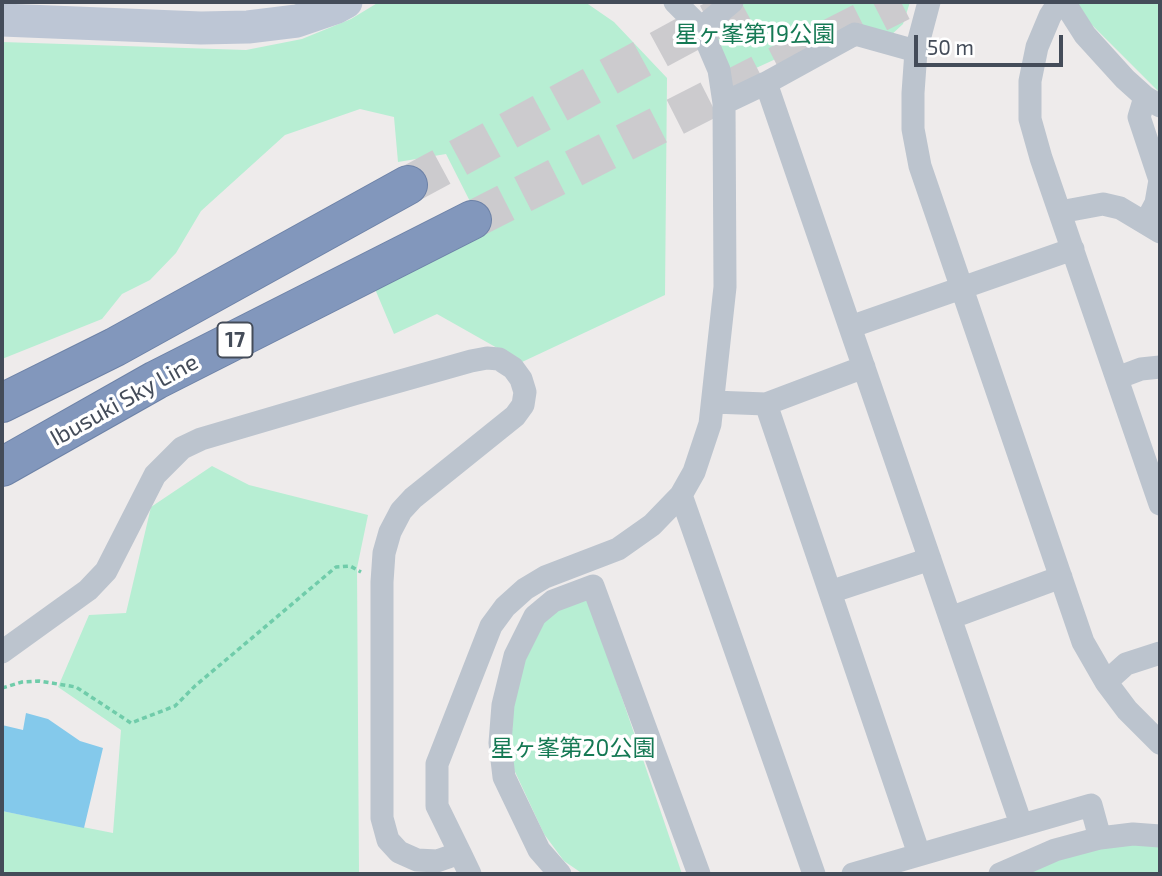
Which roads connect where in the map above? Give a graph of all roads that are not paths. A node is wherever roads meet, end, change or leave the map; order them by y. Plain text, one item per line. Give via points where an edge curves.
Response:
1 (346, 2) edge
2 (675, 2) edge
3 (732, 2) edge
4 (929, 2) edge
5 (1062, 2) edge
6 (2, 20) edge
7 (701, 28) junction
8 (916, 51) junction
9 (766, 83) junction
10 (1153, 102) edge
11 (724, 103) junction
12 (408, 185) tunnel mouth
13 (1060, 212) junction
14 (472, 219) tunnel mouth
15 (1153, 227) edge
16 (1073, 249) junction
17 (962, 288) junction
18 (850, 327) junction
19 (864, 367) junction
20 (1160, 367) edge
21 (1117, 378) junction
22 (713, 402) junction
23 (2, 403) edge
24 (766, 404) junction
25 (2, 467) edge
26 (681, 495) junction
27 (1160, 504) edge
28 (930, 559) junction
29 (1061, 577) junction
30 (830, 592) junction
31 (950, 618) junction
32 (2, 652) edge
33 (1160, 653) edge
34 (1106, 682) junction
35 (1160, 743) edge
36 (1021, 824) junction
37 (1160, 836) edge
38 (1100, 838) junction
39 (460, 853) junction
40 (919, 854) junction
41 (470, 874) edge
42 (560, 874) edge
43 (699, 874) edge
44 (814, 874) edge
45 (853, 874) edge
46 (1000, 874) edge

1 - 6 street via 298,21 248,27
2 - 7 street
3 - 7 street
4 - 8 street
5 - 10 street via 1125,79
5 - 13 street via 1050,16 1037,47 1030,80 1030,119
7 - 11 street via 719,70
8 - 9 street via 855,34
8 - 17 street via 913,129 920,166
9 - 11 street
9 - 18 street
10 - 15 street via 1139,117 1160,180
11 - 22 street via 725,287
12 - 23 highway, 17 via 115,347
13 - 15 street via 1103,204
13 - 16 street
14 - 25 highway, Ibusuki Sky Line / 17 via 156,380
16 - 17 street
16 - 21 street
17 - 18 street
17 - 29 street
18 - 19 street
19 - 24 street
19 - 28 street
20 - 21 street
21 - 27 street
22 - 24 street
22 - 26 street via 703,448
24 - 30 street
26 - 39 street via 652,525 618,549 525,589 491,626 437,764 437,806
26 - 44 street
28 - 30 street
28 - 31 street
29 - 31 street
29 - 34 street via 1083,642
30 - 40 street
31 - 36 street
32 - 39 street via 88,590 106,571 155,475 182,448 471,361 499,359 521,379 523,405 413,498 401,511 384,553 382,818 388,840 417,860 437,861
33 - 34 street via 1126,664
34 - 35 street
36 - 38 street via 1090,805
36 - 40 street
37 - 38 street
38 - 46 street via 1055,850
39 - 41 street
40 - 45 street
42 - 43 street via 539,850 504,777 500,743 503,705 515,656 535,616 553,601 593,586

